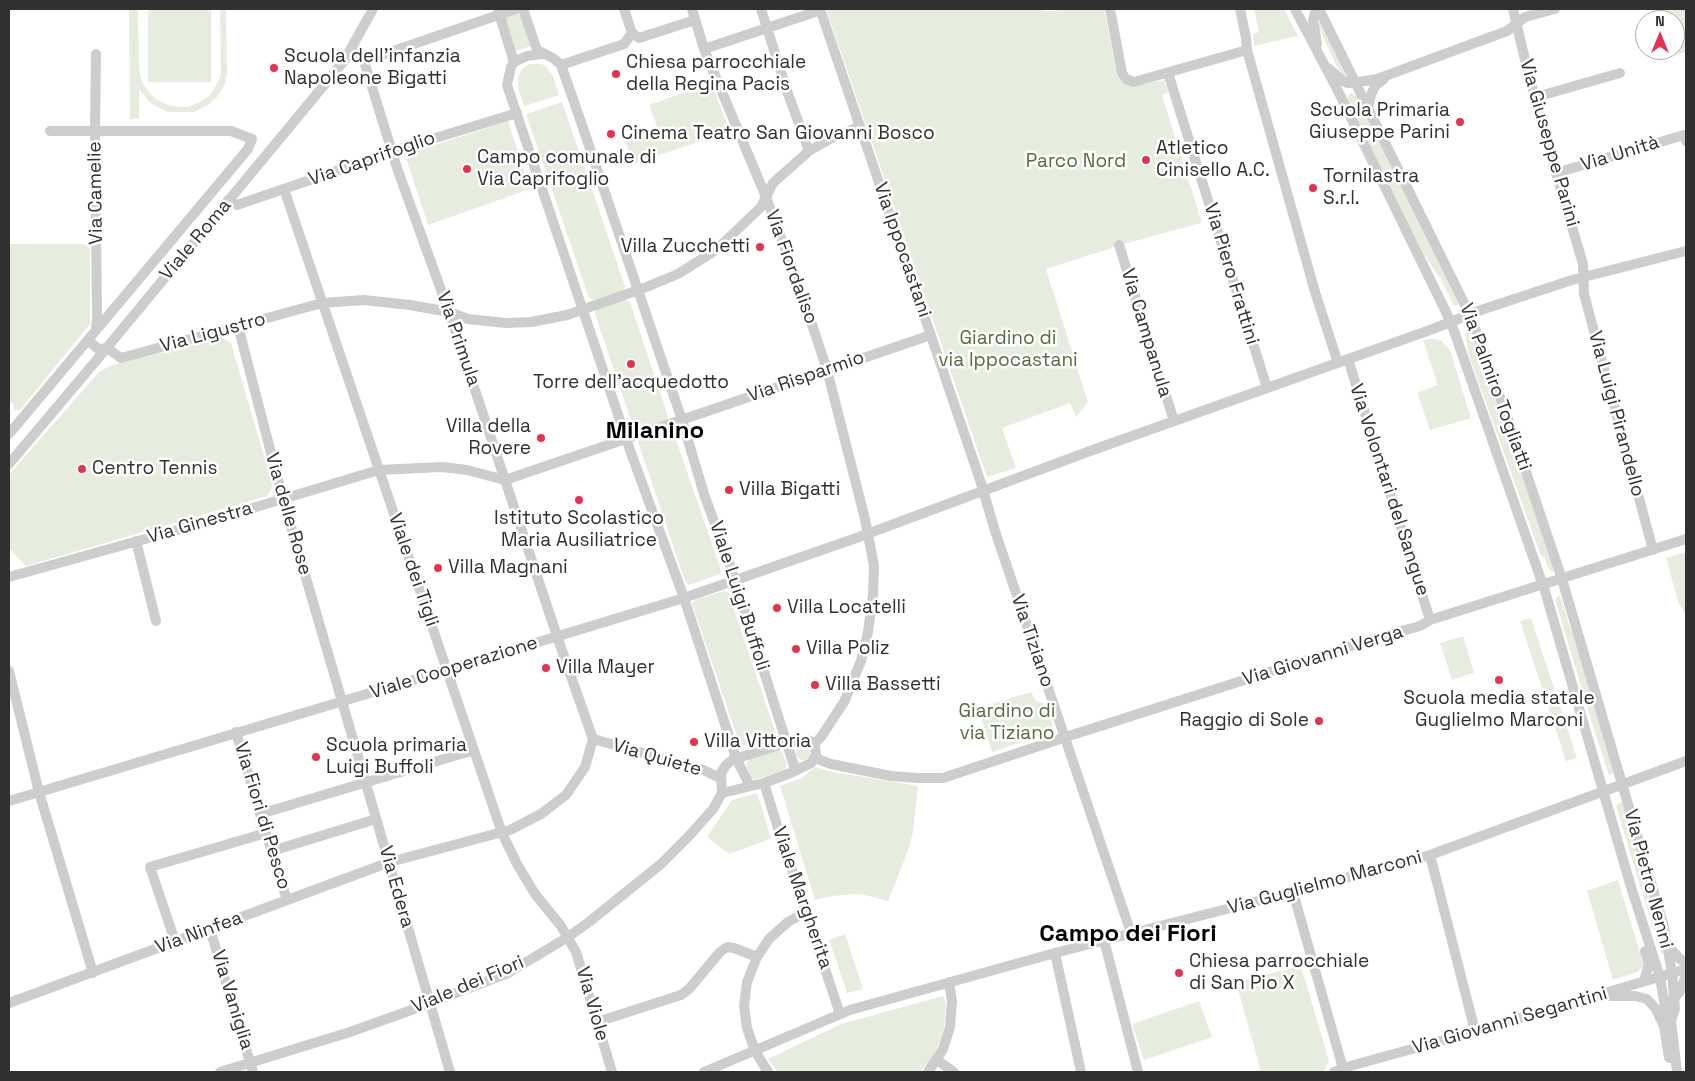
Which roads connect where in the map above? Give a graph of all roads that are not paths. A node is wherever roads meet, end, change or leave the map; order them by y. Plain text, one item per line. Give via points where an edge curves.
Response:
1 (373, 9) edge
2 (516, 9) edge
3 (522, 9) edge
4 (624, 9) edge
5 (692, 9) edge
6 (761, 9) edge
7 (821, 9) edge
8 (1110, 9) edge
9 (1240, 9) edge
10 (1295, 9) edge
11 (1317, 9) edge
12 (1513, 9) edge
13 (1555, 9) edge
14 (499, 11) edge
15 (695, 20) junction
16 (1516, 24) junction
17 (767, 28) junction
18 (632, 33) junction
19 (354, 44) junction
20 (704, 49) junction
21 (1247, 50) junction
22 (1318, 53) junction
23 (96, 54) dead end
24 (543, 54) junction
25 (364, 61) junction
26 (514, 62) junction
27 (1324, 64) junction
28 (561, 65) junction
29 (1168, 73) junction
30 (1394, 73) junction
31 (1620, 73) dead end
32 (1356, 83) junction
33 (1536, 97) junction
34 (1368, 108) junction
35 (517, 113) junction
36 (860, 126) junction
37 (50, 131) dead end
38 (95, 132) junction
39 (1685, 138) edge
40 (809, 151) junction
41 (392, 152) junction
42 (1556, 173) junction
43 (284, 189) junction
44 (766, 197) junction
45 (228, 200) junction
46 (1119, 245) dead end
47 (1686, 251) edge
48 (1584, 277) junction
49 (638, 290) junction
50 (322, 303) junction
51 (582, 309) junction
52 (449, 312) junction
53 (1470, 314) junction
54 (1450, 322) junction
55 (238, 326) junction
56 (96, 331) junction
57 (931, 334) junction
58 (88, 340) junction
59 (107, 348) junction
60 (1343, 361) junction
61 (827, 370) junction
62 (1267, 388) junction
63 (9, 417) edge
64 (21, 419) junction
65 (682, 420) junction
66 (1174, 422) junction
67 (9, 434) edge
68 (626, 439) junction
69 (9, 464) edge
70 (379, 470) junction
71 (505, 480) junction
72 (984, 491) junction
73 (283, 499) junction
74 (867, 534) junction
75 (1686, 539) edge
76 (136, 542) junction
77 (1653, 550) junction
78 (9, 577) edge
79 (1562, 579) junction
80 (736, 580) junction
81 (1543, 585) junction
82 (684, 598) junction
83 (1430, 620) junction
84 (156, 621) dead end
85 (558, 636) junction
86 (447, 670) junction
87 (9, 671) edge
88 (342, 701) junction
89 (236, 732) junction
90 (1066, 738) junction
91 (593, 739) junction
92 (787, 743) junction
93 (814, 744) junction
94 (474, 750) junction
95 (736, 758) junction
96 (813, 761) junction
97 (1686, 761) edge
98 (793, 772) junction
99 (720, 778) junction
100 (366, 783) junction
101 (764, 783) junction
102 (1622, 784) junction
103 (750, 786) junction
104 (1603, 791) junction
105 (39, 792) junction
106 (722, 793) junction
107 (9, 800) edge
108 (260, 814) junction
109 (376, 819) junction
110 (266, 832) junction
111 (502, 833) junction
112 (272, 851) junction
113 (1430, 855) junction
114 (390, 862) junction
115 (1293, 892) junction
116 (287, 900) junction
117 (806, 912) junction
118 (1640, 914) junction
119 (210, 929) junction
120 (1131, 933) junction
121 (568, 937) junction
122 (1104, 940) junction
123 (175, 942) junction
124 (1667, 945) junction
125 (1055, 953) junction
126 (757, 957) junction
127 (1686, 963) edge
128 (1686, 969) edge
129 (93, 973) junction
130 (1672, 973) junction
131 (1660, 976) junction
132 (1686, 976) edge
133 (949, 982) junction
134 (1644, 982) junction
135 (1593, 996) junction
136 (1674, 999) junction
137 (9, 1002) edge
138 (429, 1003) junction
139 (840, 1014) junction
140 (1671, 1021) junction
141 (597, 1022) junction
142 (1476, 1031) junction
143 (755, 1051) junction
144 (938, 1060) junction
145 (252, 1068) edge
146 (1340, 1071) edge
147 (220, 1072) edge
148 (450, 1072) edge
149 (612, 1072) edge
150 (704, 1072) edge
151 (768, 1072) edge
152 (928, 1072) edge
153 (954, 1072) edge
154 (1081, 1072) edge
155 (1138, 1072) edge
156 (1676, 1072) edge

1 - 19 street, Viale Roma
2 - 14 street
3 - 24 street via 537,50
4 - 18 street
5 - 15 street, Via Fiordaliso
6 - 17 street
7 - 17 street
7 - 36 street, Via Ippocastani
8 - 29 street via 1122,73 1126,79 1134,82
9 - 21 street, Via Volontari del Sangue
10 - 22 street, Via Palmiro Togliatti
11 - 22 street, Via Palmiro Togliatti via 1312,20
11 - 32 street, Via Palmiro Togliatti
12 - 16 street, Via Giuseppe Parini
13 - 16 street via 1525,17
14 - 25 street
14 - 26 street
15 - 18 street via 639,38
15 - 20 street, Via Fiordaliso
16 - 30 street via 1507,31
16 - 33 street, Via Giuseppe Parini
17 - 20 street
17 - 40 street
18 - 28 street via 624,44
19 - 25 street, Via Primula via 357,55
19 - 45 street, Viale Roma via 344,61
20 - 44 street, Via Fiordaliso
21 - 29 street
21 - 60 street, Via Volontari del Sangue via 1315,292
22 - 27 street, Via Palmiro Togliatti
23 - 38 street, Via Camelie
24 - 26 street
24 - 28 street
25 - 41 street, Via Primula
26 - 35 street via 507,86
27 - 32 street via 1343,81
27 - 54 street, Via Palmiro Togliatti
28 - 49 street, Viale Luigi Buffoli
29 - 62 street, Via Piero Frattini
30 - 32 street
30 - 34 street via 1375,86
31 - 33 street
32 - 34 street, Via Palmiro Togliatti
33 - 42 street, Via Giuseppe Parini
34 - 53 street, Via Palmiro Togliatti
35 - 41 street, Via Caprifoglio
35 - 51 street
36 - 40 street
36 - 57 street, Via Ippocastani
37 - 38 street
38 - 56 street, Via Camelie
38 - 56 street, Viale Roma via 231,131 252,139 248,149
39 - 42 street, Via Unità
40 - 44 street via 773,183
41 - 43 street, Via Caprifoglio
41 - 52 street, Via Primula
42 - 48 street, Via Giuseppe Parini
43 - 45 street, Via Caprifoglio via 237,205
43 - 50 street, Viale dei Tigli
44 - 49 street via 761,207 716,250 678,274
44 - 61 street, Via Fiordaliso
45 - 59 street, Viale Roma
46 - 66 street, Via Campanula
47 - 48 street, Viale Cooperazione
48 - 53 street, Viale Cooperazione
48 - 77 street, Via Luigi Pirandello via 1584,294
49 - 51 street
49 - 65 street, Viale Luigi Buffoli
50 - 52 street, Via Ligustro via 364,300
50 - 55 street, Via Ligustro
50 - 70 street, Viale dei Tigli
51 - 52 street, Via Ligustro via 555,318 506,323 468,319
51 - 68 street
52 - 71 street, Via Primula
53 - 54 street, Viale Cooperazione
53 - 79 street, Via Palmiro Togliatti
54 - 60 street, Viale Cooperazione
54 - 81 street, Via Palmiro Togliatti
55 - 59 street, Via Ligustro via 122,358
55 - 73 street, Via delle Rose
56 - 58 street, Viale Roma
56 - 59 street via 105,340
57 - 61 street, Via Risparmio
57 - 72 street, Via Ippocastani
58 - 59 street, Via Ligustro via 98,349
58 - 64 street, Viale Roma
59 - 69 street, Viale Roma
60 - 62 street, Viale Cooperazione
60 - 83 street, Via Volontari del Sangue
61 - 65 street, Via Risparmio
61 - 74 street, Via Fiordaliso
62 - 66 street, Viale Cooperazione
63 - 64 street
64 - 67 street, Viale Roma
65 - 68 street
65 - 80 street, Viale Luigi Buffoli via 704,494
66 - 72 street, Viale Cooperazione
68 - 71 street
68 - 82 street
70 - 71 street, Via Ginestra via 442,467
70 - 73 street, Via Ginestra
70 - 86 street, Viale dei Tigli
71 - 85 street, Via Primula
72 - 74 street, Viale Cooperazione
72 - 90 street, Via Tiziano
73 - 76 street, Via Ginestra
73 - 88 street, Via delle Rose
74 - 80 street, Viale Cooperazione
74 - 93 street, Via Fiordaliso via 874,566 865,646 844,702
75 - 77 street, Via Giovanni Verga
76 - 78 street, Via Ginestra
76 - 84 street, Via Ginestra
77 - 79 street, Via Giovanni Verga
79 - 81 street, Via Giovanni Verga
79 - 102 street, Via Palmiro Togliatti
80 - 82 street, Viale Cooperazione
80 - 92 street, Viale Luigi Buffoli
81 - 83 street, Via Giovanni Verga
81 - 104 street, Via Palmiro Togliatti
82 - 85 street, Viale Cooperazione
82 - 95 street
83 - 90 street, Via Giovanni Verga via 1420,626
85 - 86 street, Viale Cooperazione
85 - 91 street, Via Primula
86 - 88 street, Viale Cooperazione
86 - 94 street, Viale dei Tigli
87 - 105 street
88 - 89 street, Viale Cooperazione
88 - 100 street, Via Edera
89 - 105 street, Viale Cooperazione
89 - 108 street, Via Fiori di Pesco
90 - 96 street, Via Giovanni Verga via 943,778 891,776
90 - 120 street, Via Tiziano
91 - 99 street, Via Quiete via 701,769
91 - 111 street, Via Ninfea via 585,767 566,795 541,814
92 - 93 street via 804,740
92 - 95 street
92 - 98 street, Viale Luigi Buffoli
93 - 96 street via 817,751
94 - 100 street
94 - 111 street, Viale dei Tigli
95 - 99 street via 723,768
95 - 103 street
96 - 98 street
97 - 102 street, Via Guglielmo Marconi
98 - 101 street
99 - 106 street
100 - 108 street
100 - 109 street, Via Edera
101 - 103 street
101 - 117 street, Viale Margherita
102 - 104 street, Via Guglielmo Marconi
102 - 124 street, Via Pietro Nenni
103 - 106 street
104 - 113 street, Via Guglielmo Marconi
104 - 118 street, Via Pietro Nenni
105 - 107 street, Viale Cooperazione
105 - 129 street
106 - 121 street, Viale dei Fiori via 700,824 660,864
108 - 110 street, Via Fiori di Pesco
109 - 112 street
109 - 114 street, Via Edera
110 - 112 street, Via Fiori di Pesco
110 - 123 street via 150,867
111 - 114 street, Via Ninfea
111 - 121 street, Viale dei Tigli via 535,894
112 - 116 street, Via Fiori di Pesco
113 - 115 street, Via Guglielmo Marconi
113 - 142 street
114 - 116 street, Via Ninfea
114 - 138 street, Via Edera
115 - 120 street, Via Guglielmo Marconi
115 - 146 street
116 - 119 street, Via Ninfea
117 - 126 street via 778,930
117 - 139 street, Viale Margherita
118 - 131 street, Via Pietro Nenni
118 - 134 street via 1638,923 1649,964
119 - 123 street, Via Ninfea
119 - 145 street, Via Vaniglia
120 - 122 street, Via Guglielmo Marconi
121 - 138 street, Viale dei Fiori via 508,972
121 - 141 street, Via Viole via 576,952
122 - 125 street, Via Guglielmo Marconi
122 - 155 street
123 - 129 street, Via Ninfea
124 - 127 street
124 - 130 street, Via Pietro Nenni
125 - 133 street, Via Guglielmo Marconi
125 - 154 street
126 - 141 street via 727,947 681,995
126 - 143 street via 747,982 744,1006
128 - 130 street, Via Giovanni Segantini
129 - 137 street, Via Ninfea
130 - 131 street, Via Giovanni Segantini
130 - 136 street, Via Pietro Nenni
131 - 134 street, Via Giovanni Segantini
131 - 140 street, Via Pietro Nenni via 1665,1008
132 - 136 street
133 - 139 street, Via Guglielmo Marconi
133 - 144 street via 952,1002 950,1027
134 - 135 street, Via Giovanni Segantini
135 - 142 street, Via Giovanni Segantini
135 - 156 street via 1628,996 1647,1000 1656,1009 1664,1026 1668,1056
136 - 140 street
138 - 145 street, Viale dei Fiori
138 - 148 street, Via Edera
139 - 143 street, Via Guglielmo Marconi
140 - 156 street
141 - 149 street, Via Viole
142 - 146 street, Via Giovanni Segantini
143 - 150 street, Via Guglielmo Marconi
143 - 151 street
144 - 152 street
144 - 153 street
145 - 147 street, Viale dei Fiori

